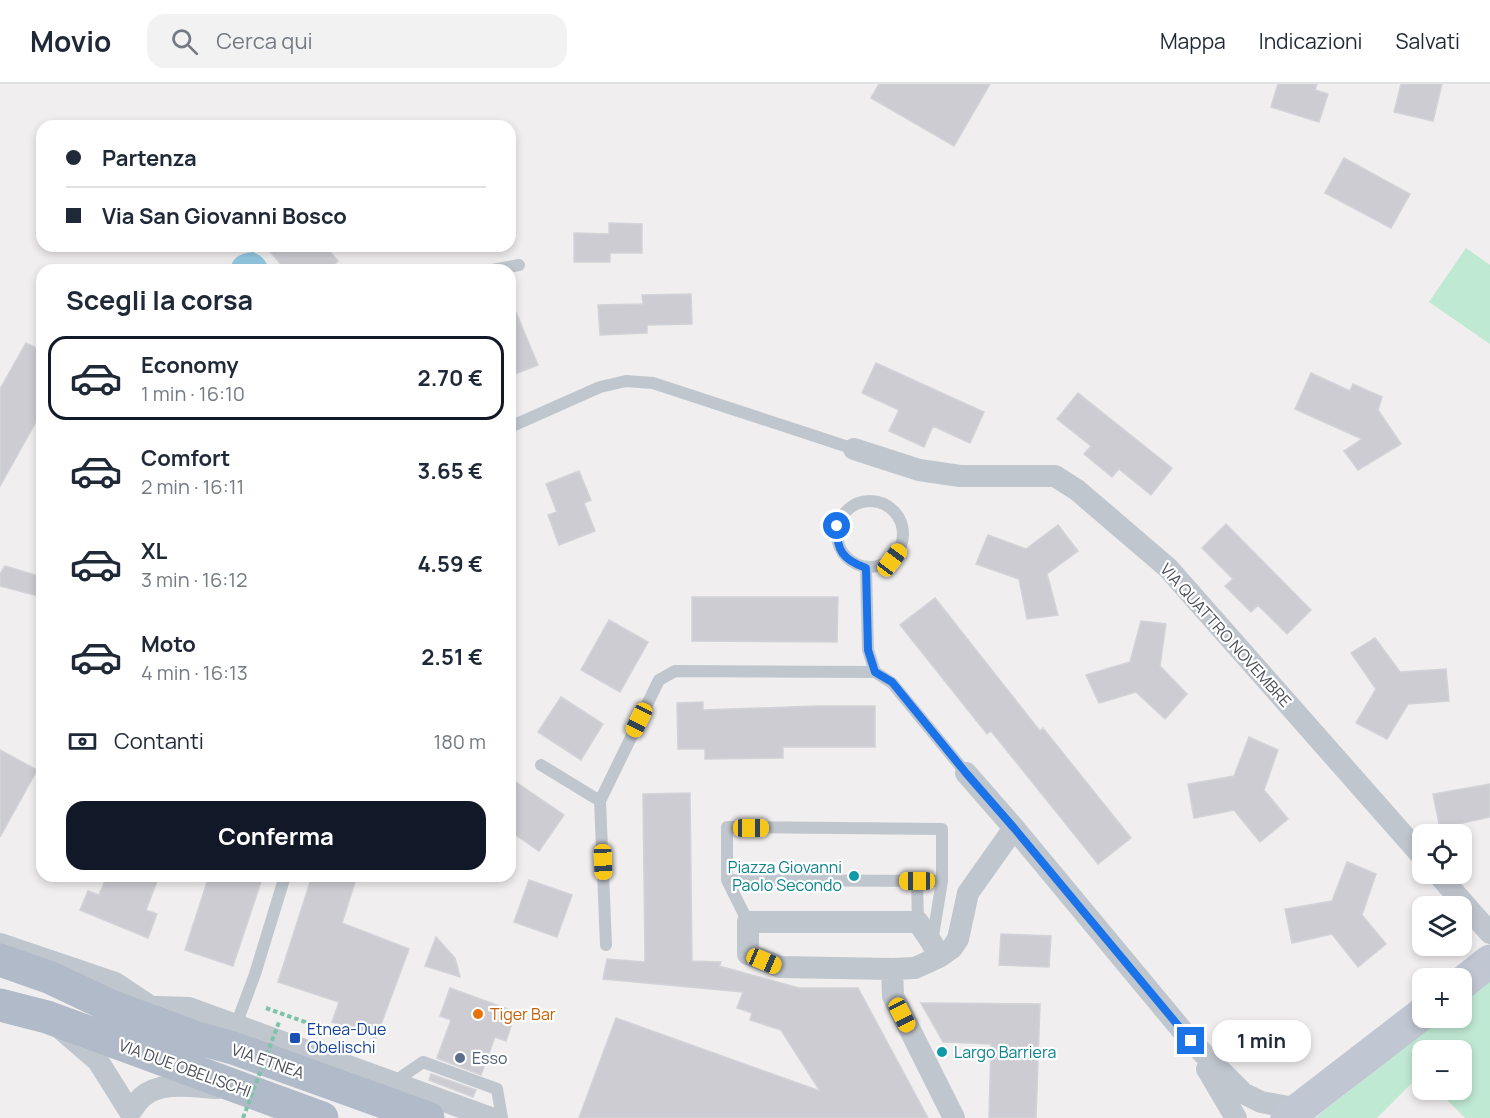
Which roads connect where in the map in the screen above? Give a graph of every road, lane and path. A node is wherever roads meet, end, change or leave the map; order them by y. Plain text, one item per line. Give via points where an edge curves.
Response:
1 (519, 265) dead end
2 (516, 266) edge
3 (516, 424) edge
4 (854, 449) joint
5 (866, 568) junction
6 (875, 672) junction
7 (541, 765) dead end
8 (966, 773) joint
9 (600, 801) junction
10 (1014, 828) junction
11 (1412, 845) edge
12 (727, 880) junction
13 (917, 881) junction
14 (942, 881) junction
15 (283, 882) edge
16 (1447, 884) edge
17 (748, 922) junction
18 (918, 922) junction
19 (1490, 933) edge
20 (0, 944) edge
21 (606, 945) dead end
22 (935, 950) junction
23 (0, 960) edge
24 (1490, 961) edge
25 (892, 969) junction
26 (0, 972) edge
27 (1472, 975) edge
28 (0, 993) edge
29 (0, 1005) edge
30 (108, 1005) junction
31 (150, 1006) junction
32 (266, 1008) dead end
33 (47, 1017) junction
34 (279, 1022) dead end
35 (305, 1022) dead end
36 (1412, 1022) edge
37 (236, 1025) junction
38 (197, 1038) junction
39 (1191, 1041) junction
40 (391, 1093) junction
41 (242, 1103) edge
42 (1293, 1114) edge
43 (130, 1115) edge
44 (952, 1115) edge
45 (322, 1118) edge
46 (428, 1118) edge
47 (492, 1118) edge
48 (502, 1118) edge
49 (1236, 1118) edge

1 - 2 lane
3 - 4 lane via 600,387 626,381 653,383
4 - 11 street, VIA QUATTRO NOVEMBRE via 919,470 960,476 1055,476 1077,490 1168,568
5 - 5 lane via 892,560 904,535 901,521 881,502 853,505 837,526 836,541 842,554
5 - 6 lane via 868,650
6 - 8 lane via 892,682
6 - 9 lane via 675,671 659,680
7 - 9 lane
8 - 10 street
9 - 21 lane
10 - 22 street via 968,893 958,939 952,948
10 - 39 street
12 - 13 lane
12 - 14 lane via 728,827 942,829
12 - 17 lane
13 - 14 lane
13 - 18 lane
14 - 22 lane
15 - 37 lane
16 - 19 street
17 - 18 street
17 - 25 street via 748,954 780,967
18 - 22 street
20 - 31 street via 115,983
22 - 25 street via 915,968
23 - 30 main road, VIA ETNEA
24 - 27 main road
25 - 44 street via 893,996
26 - 30 main road, VIA ETNEA
28 - 33 main road, VIA DUE OBELISCHI
29 - 33 main road, VIA DUE OBELISCHI
30 - 31 street
30 - 38 main road, VIA ETNEA
31 - 37 street via 189,1008
31 - 38 street
32 - 35 path
33 - 41 main road, VIA DUE OBELISCHI via 217,1080
33 - 43 street via 98,1061
34 - 41 path, bridge
36 - 42 main road
37 - 40 street
38 - 40 main road, VIA ETNEA
39 - 42 street via 1243,1093
39 - 49 street
40 - 46 main road, VIA ETNEA
40 - 47 street
40 - 48 lane via 423,1062 497,1089
41 - 43 street via 183,1086 166,1087 142,1097
41 - 45 main road, VIA DUE OBELISCHI

